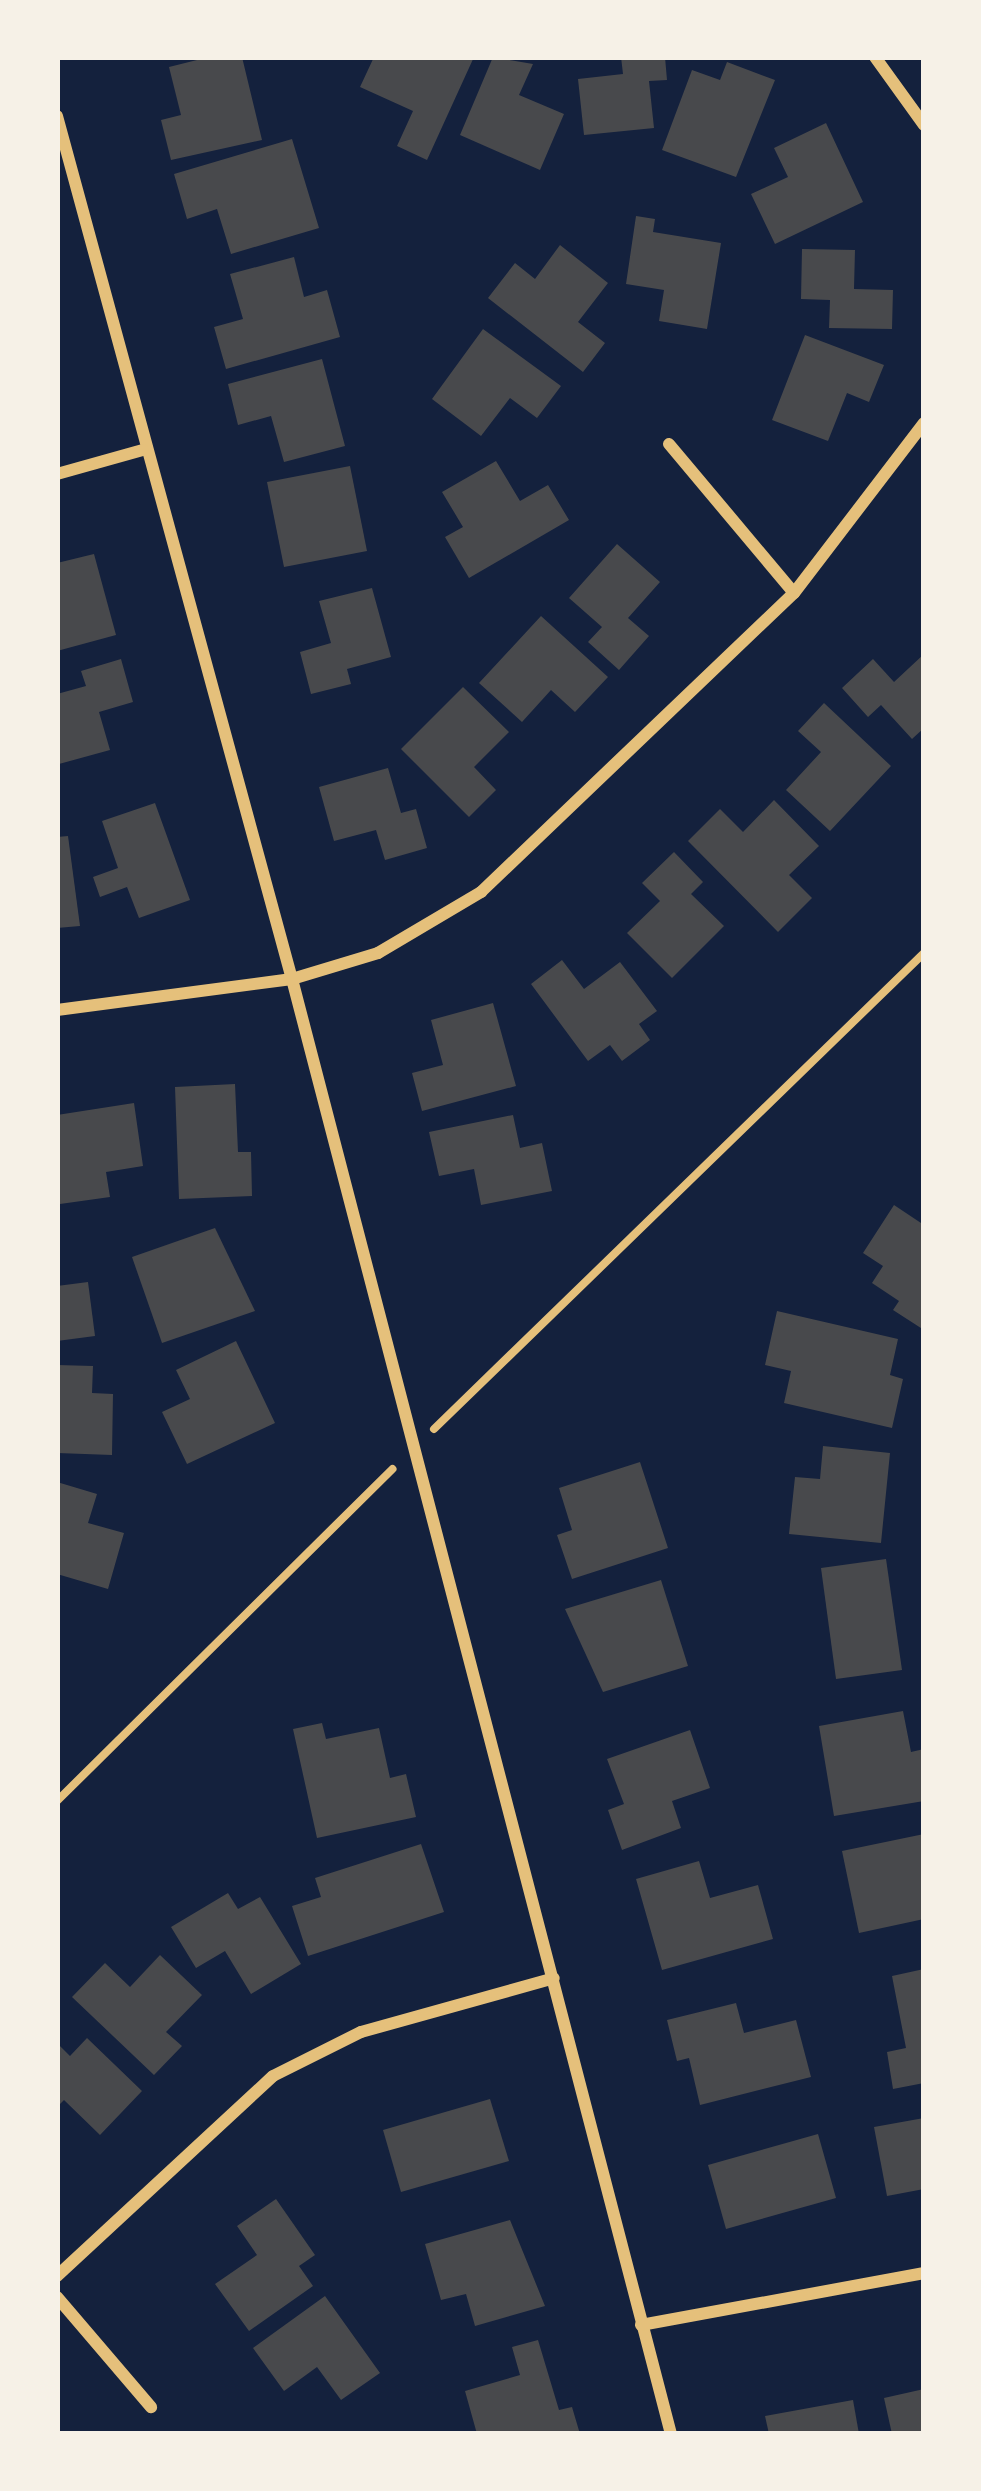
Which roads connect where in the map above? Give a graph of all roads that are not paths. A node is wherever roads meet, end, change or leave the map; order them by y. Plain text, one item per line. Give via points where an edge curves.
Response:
1 (875, 57) edge
2 (57, 116) edge
3 (924, 125) edge
4 (924, 423) edge
5 (669, 445) dead end
6 (143, 450) junction
7 (57, 474) edge
8 (794, 593) junction
9 (292, 979) junction
10 (57, 1010) edge
11 (554, 1978) junction
12 (924, 2273) edge
13 (57, 2276) edge
14 (57, 2297) edge
15 (640, 2325) junction
16 (151, 2408) dead end
17 (671, 2434) edge

1 - 3 street
2 - 6 street
4 - 8 street
5 - 8 street
6 - 7 street
6 - 9 street
8 - 9 street via 481,892 378,953
9 - 10 street
9 - 11 street
11 - 13 street via 361,2032 273,2076
11 - 15 street
12 - 15 street
14 - 16 street
15 - 17 street

